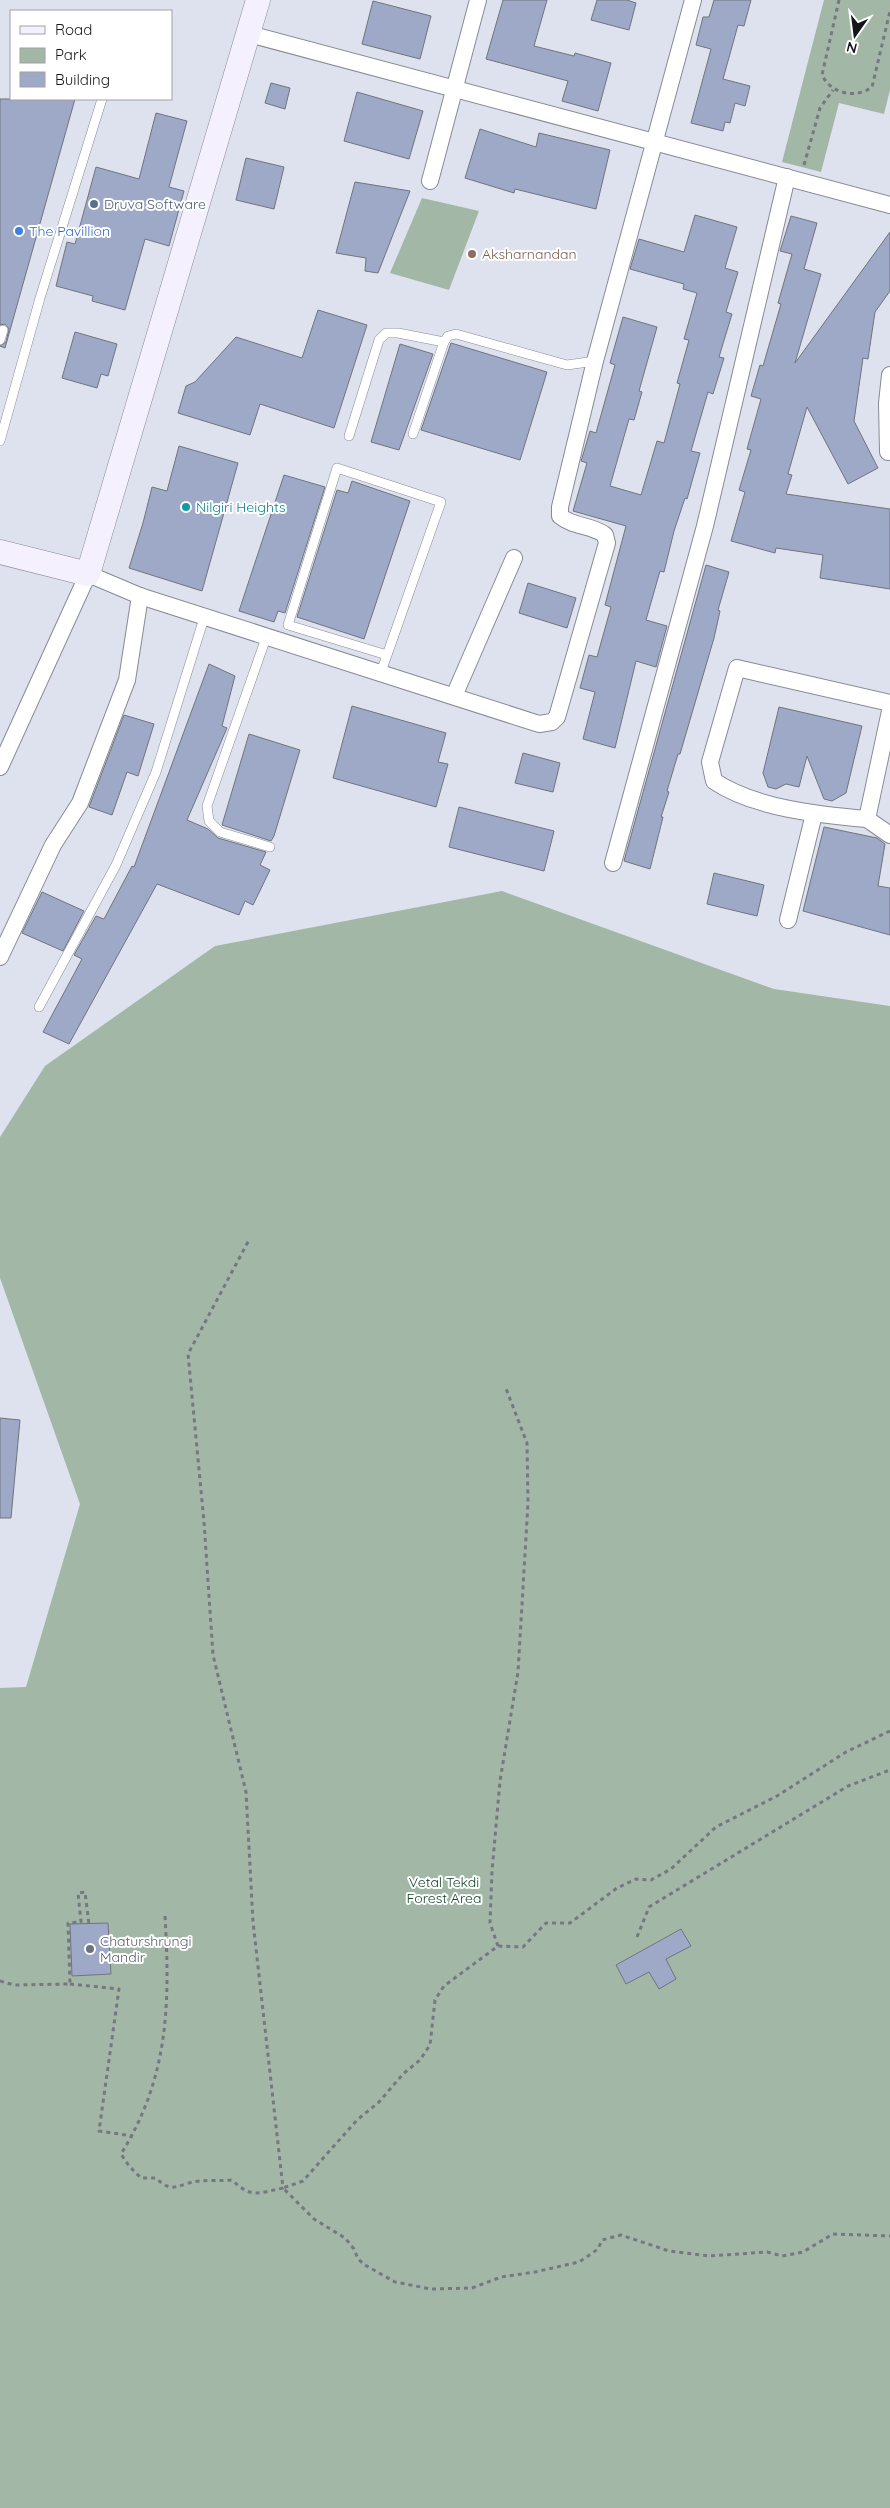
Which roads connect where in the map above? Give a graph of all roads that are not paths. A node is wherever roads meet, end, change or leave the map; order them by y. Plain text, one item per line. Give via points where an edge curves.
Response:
1 (258, 0) edge
2 (478, 0) edge
3 (692, 0) edge
4 (249, 34) junction
5 (453, 88) junction
6 (102, 100) edge
7 (653, 142) junction
8 (793, 179) junction
9 (430, 181) dead end
10 (890, 205) edge
11 (3, 330) dead end
12 (0, 340) edge
13 (444, 342) junction
14 (595, 361) junction
15 (890, 375) edge
16 (413, 434) dead end
17 (349, 436) dead end
18 (0, 442) edge
19 (888, 452) dead end
20 (0, 552) edge
21 (514, 558) dead end
22 (88, 574) junction
23 (140, 596) junction
24 (205, 615) junction
25 (267, 635) junction
26 (387, 655) junction
27 (381, 672) junction
28 (454, 696) junction
29 (890, 703) edge
30 (890, 711) edge
31 (888, 735) edge
32 (0, 767) edge
33 (814, 814) junction
34 (867, 819) junction
35 (890, 835) edge
36 (270, 847) dead end
37 (613, 863) dead end
38 (788, 920) dead end
39 (0, 957) edge
40 (39, 1006) dead end

1 - 4 street
2 - 5 street
3 - 7 street
4 - 5 street
4 - 22 street
5 - 7 street
5 - 9 street
6 - 18 lane via 40,298
7 - 8 street
7 - 14 street
8 - 10 street
8 - 37 street via 705,526
11 - 12 lane
13 - 14 lane via 448,336 456,334 567,365
13 - 16 lane
13 - 17 lane via 386,333 379,340
14 - 28 street via 560,516 566,521 598,530 605,535 607,543 557,717 552,722 539,724
15 - 19 street
20 - 22 street
21 - 28 street
22 - 23 street
22 - 32 street
23 - 24 street
23 - 39 street via 126,680 83,795 53,845
24 - 25 street
24 - 40 lane via 149,789 116,865
25 - 27 street
25 - 36 lane via 207,806 209,821 220,832
26 - 26 lane via 288,625 338,468 441,502
26 - 27 lane
27 - 28 street
29 - 33 street via 737,668 710,762 714,781 732,794
30 - 31 street
31 - 34 street
33 - 34 street
33 - 38 street
34 - 35 street

